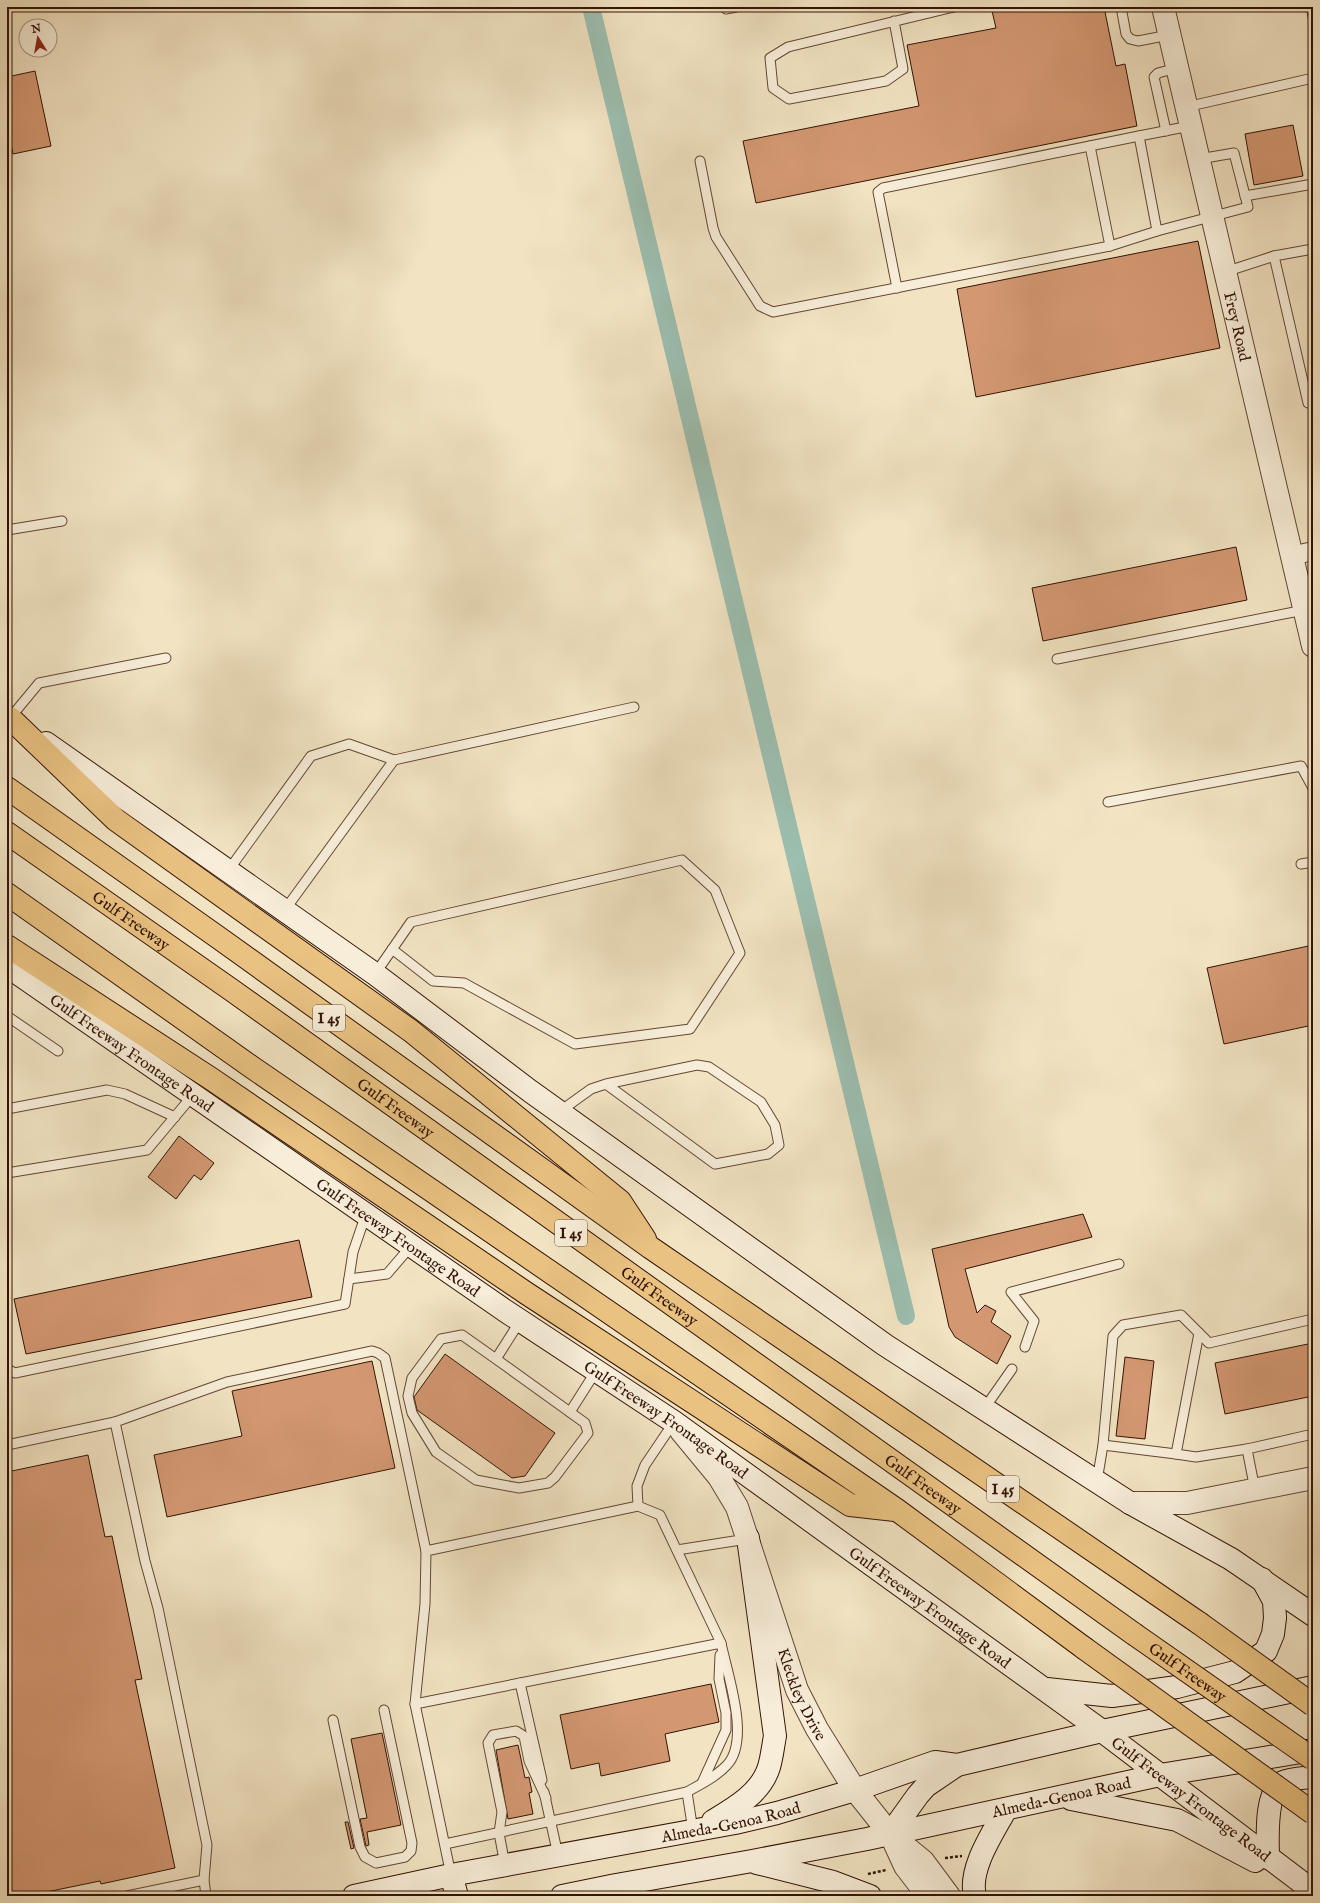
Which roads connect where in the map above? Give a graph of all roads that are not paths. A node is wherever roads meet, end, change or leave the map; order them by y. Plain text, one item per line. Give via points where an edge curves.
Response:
1 (726, 7) edge
2 (736, 7) edge
3 (954, 7) edge
4 (1121, 7) edge
5 (1163, 7) edge
6 (1311, 7) edge
7 (1313, 17) edge
8 (894, 21) junction
9 (1170, 34) junction
10 (1178, 68) junction
11 (1313, 78) edge
12 (1188, 116) junction
13 (1166, 131) junction
14 (1138, 136) junction
15 (1090, 146) junction
16 (1199, 159) junction
17 (700, 161) dead end
18 (1313, 184) edge
19 (1245, 196) junction
20 (1212, 215) junction
21 (1157, 231) junction
22 (1110, 246) junction
23 (1313, 249) edge
24 (1274, 256) junction
25 (1225, 272) junction
26 (897, 288) junction
27 (1313, 402) edge
28 (62, 520) dead end
29 (7, 530) edge
30 (1313, 551) edge
31 (1291, 556) junction
32 (1304, 610) junction
33 (1313, 646) edge
34 (166, 658) dead end
35 (1057, 659) dead end
36 (634, 707) dead end
37 (8, 717) edge
38 (394, 760) junction
39 (7, 788) edge
40 (1313, 788) edge
41 (1108, 802) dead end
42 (7, 833) edge
43 (1313, 862) edge
44 (1301, 864) dead end
45 (228, 871) junction
46 (7, 894) edge
47 (284, 910) junction
48 (7, 946) edge
49 (392, 949) junction
50 (7, 966) edge
51 (375, 974) junction
52 (7, 1016) edge
53 (58, 1051) dead end
54 (606, 1084) junction
55 (193, 1095) junction
56 (7, 1109) edge
57 (559, 1112) junction
58 (175, 1117) junction
59 (7, 1173) edge
60 (366, 1214) junction
61 (411, 1246) junction
62 (651, 1248) junction
63 (1119, 1264) dead end
64 (349, 1278) junction
65 (1313, 1319) edge
66 (521, 1320) junction
67 (1199, 1333) junction
68 (1025, 1347) dead end
69 (496, 1359) junction
70 (7, 1369) edge
71 (1012, 1369) dead end
72 (597, 1371) junction
73 (984, 1409) junction
74 (570, 1412) junction
75 (115, 1422) junction
76 (674, 1422) junction
77 (1313, 1434) edge
78 (7, 1445) edge
79 (1103, 1445) junction
80 (1247, 1449) junction
81 (1176, 1454) junction
82 (1313, 1478) edge
83 (1097, 1481) junction
84 (1255, 1490) junction
85 (1130, 1503) junction
86 (638, 1506) junction
87 (897, 1510) junction
88 (748, 1538) junction
89 (677, 1550) junction
90 (426, 1551) junction
91 (1262, 1579) junction
92 (1313, 1615) edge
93 (720, 1643) junction
94 (520, 1683) junction
95 (1313, 1687) edge
96 (1041, 1688) junction
97 (415, 1704) junction
98 (1313, 1705) edge
99 (384, 1710) dead end
100 (333, 1720) dead end
101 (1102, 1731) junction
102 (1313, 1750) edge
103 (1313, 1759) edge
104 (958, 1765) junction
105 (1160, 1775) junction
106 (1313, 1777) edge
107 (702, 1783) junction
108 (855, 1790) junction
109 (687, 1792) junction
110 (1062, 1797) junction
111 (546, 1798) junction
112 (1006, 1809) junction
113 (1313, 1813) edge
114 (551, 1822) junction
115 (693, 1832) junction
116 (499, 1833) junction
117 (890, 1834) junction
118 (445, 1844) junction
119 (558, 1855) junction
120 (1268, 1858) junction
121 (752, 1861) junction
122 (505, 1865) junction
123 (452, 1875) junction
124 (204, 1880) junction
125 (618, 1890) edge
126 (1313, 1891) edge
127 (127, 1896) edge
128 (206, 1896) edge
129 (354, 1896) edge
130 (457, 1896) edge
131 (562, 1896) edge
132 (870, 1896) edge
133 (928, 1896) edge
134 (950, 1896) edge
135 (975, 1896) edge

1 - 2 lane via 726,10
3 - 8 lane
4 - 9 lane via 1126,34 1130,39 1138,41
5 - 9 main road, Frey Road
6 - 7 lane
8 - 8 lane via 788,47 770,58 773,88 789,99 886,81 902,70
9 - 10 main road, Frey Road
10 - 12 main road, Frey Road
10 - 13 lane via 1158,73 1154,77
11 - 12 lane
12 - 13 lane
12 - 16 main road, Frey Road
13 - 14 lane
14 - 15 lane
14 - 21 lane
15 - 22 lane
15 - 26 lane via 883,188 878,192
16 - 19 lane via 1234,153
16 - 20 main road, Frey Road
17 - 26 lane via 716,237 760,306 773,312
18 - 19 lane
19 - 20 lane via 1248,207
20 - 21 lane
20 - 25 main road, Frey Road
21 - 22 lane
22 - 26 lane
23 - 24 lane
24 - 25 lane
24 - 27 lane via 1308,403
25 - 31 main road, Frey Road
28 - 29 lane
30 - 31 street
31 - 32 main road, Frey Road
32 - 33 main road, Frey Road
32 - 35 lane
34 - 37 lane via 39,683
36 - 38 lane
37 - 45 main road
37 - 62 highway via 116,820 411,1031 620,1201
38 - 45 lane via 349,744 310,756
38 - 47 lane
39 - 62 highway, Gulf Freeway / I 45
40 - 41 lane via 1300,766
42 - 103 highway, Gulf Freeway / I 45, bridge
43 - 44 lane
45 - 47 main road
46 - 87 highway, I 45 via 253,1068
47 - 51 main road
48 - 87 highway via 210,1078 526,1293 850,1505
49 - 49 lane via 411,922 682,860 715,890 740,953 690,1029 575,1044 464,983 433,981
49 - 51 lane
50 - 55 main road, Gulf Freeway Frontage Road
51 - 57 main road
52 - 53 lane
54 - 54 lane via 697,1065 709,1067 761,1102 775,1125 780,1145 768,1154 714,1164
54 - 57 lane via 591,1088
55 - 58 lane
55 - 60 main road, Gulf Freeway Frontage Road
56 - 58 lane via 107,1090 125,1094
57 - 73 main road via 885,1345
58 - 59 lane via 147,1150
60 - 61 main road, Gulf Freeway Frontage Road
60 - 64 lane via 353,1252
61 - 64 lane via 387,1274
61 - 66 main road, Gulf Freeway Frontage Road
62 - 98 highway, Gulf Freeway / I 45, bridge via 1199,1623
63 - 68 lane via 1011,1292 1034,1322
64 - 70 lane via 345,1304 15,1373
65 - 67 lane via 1209,1343
66 - 69 lane
66 - 72 main road, Gulf Freeway Frontage Road
67 - 79 lane via 1181,1315 1123,1325 1113,1336
67 - 81 lane
69 - 74 lane
69 - 74 lane via 462,1335 441,1339 412,1378 408,1396 412,1413 436,1452 476,1480 519,1488 548,1483 588,1433 585,1423
71 - 73 lane
72 - 74 lane
72 - 76 main road, Gulf Freeway Frontage Road
73 - 83 main road
75 - 78 lane
75 - 90 lane via 227,1382 372,1351 378,1353 384,1358
75 - 124 lane via 145,1561 158,1608 208,1845
76 - 86 lane via 645,1465 637,1486
76 - 88 main road via 718,1477 737,1507
76 - 96 main road, Gulf Freeway Frontage Road
77 - 80 lane
79 - 81 lane
79 - 83 lane
80 - 81 lane via 1196,1457
80 - 84 lane
82 - 84 main road
83 - 85 main road
84 - 85 main road via 1187,1503
85 - 91 main road
86 - 89 lane via 660,1515
86 - 90 lane
87 - 113 highway, I 45, bridge
88 - 89 lane
88 - 108 main road, Kleckley Drive via 797,1690 817,1729
88 - 115 main road via 774,1736 769,1767 758,1787 737,1808
89 - 93 lane
90 - 97 lane via 425,1604
91 - 92 main road
91 - 96 main road via 1274,1601 1273,1634 1266,1651 1235,1672 1177,1687 1112,1696
93 - 94 lane
93 - 107 lane via 719,1679 726,1712 726,1730
93 - 107 lane via 738,1721 737,1745 729,1764
94 - 97 lane
94 - 111 lane
95 - 101 main road, Almeda-Genoa Road
96 - 101 main road, Gulf Freeway Frontage Road
97 - 118 lane
99 - 100 lane via 412,1843 411,1850 405,1857 376,1863 365,1857 360,1847
101 - 104 main road, Almeda-Genoa Road
101 - 105 main road, Gulf Freeway Frontage Road
102 - 105 main road, Almeda-Genoa Road
104 - 108 main road, Almeda-Genoa Road via 934,1762
104 - 117 main road via 926,1786
105 - 110 main road, Almeda-Genoa Road
105 - 120 main road, Gulf Freeway Frontage Road
106 - 120 main road via 1284,1781 1274,1791 1268,1818
107 - 109 lane
108 - 115 main road, Almeda-Genoa Road via 777,1813
108 - 117 main road, Kleckley Drive
109 - 114 lane
109 - 115 lane
110 - 112 main road, Almeda-Genoa Road
110 - 126 main road via 1177,1820
111 - 114 lane
111 - 116 lane via 529,1761 524,1736 516,1731 493,1735 488,1743 502,1812
112 - 117 main road, Almeda-Genoa Road
112 - 135 main road via 981,1856 972,1886
114 - 116 lane
114 - 119 lane
115 - 119 main road, Almeda-Genoa Road
116 - 118 lane
116 - 122 lane
117 - 121 main road, Almeda-Genoa Road
117 - 133 main road, Kleckley Drive via 905,1866
117 - 134 main road, Kleckley Drive via 923,1861
118 - 123 lane
119 - 122 main road, Almeda-Genoa Road
120 - 126 main road, Gulf Freeway Frontage Road
121 - 125 main road, Almeda-Genoa Road
121 - 132 main road via 833,1882
122 - 123 main road, Almeda-Genoa Road
123 - 129 main road, Almeda-Genoa Road
123 - 130 main road
124 - 127 lane
124 - 128 lane
125 - 131 main road, Almeda-Genoa Road

